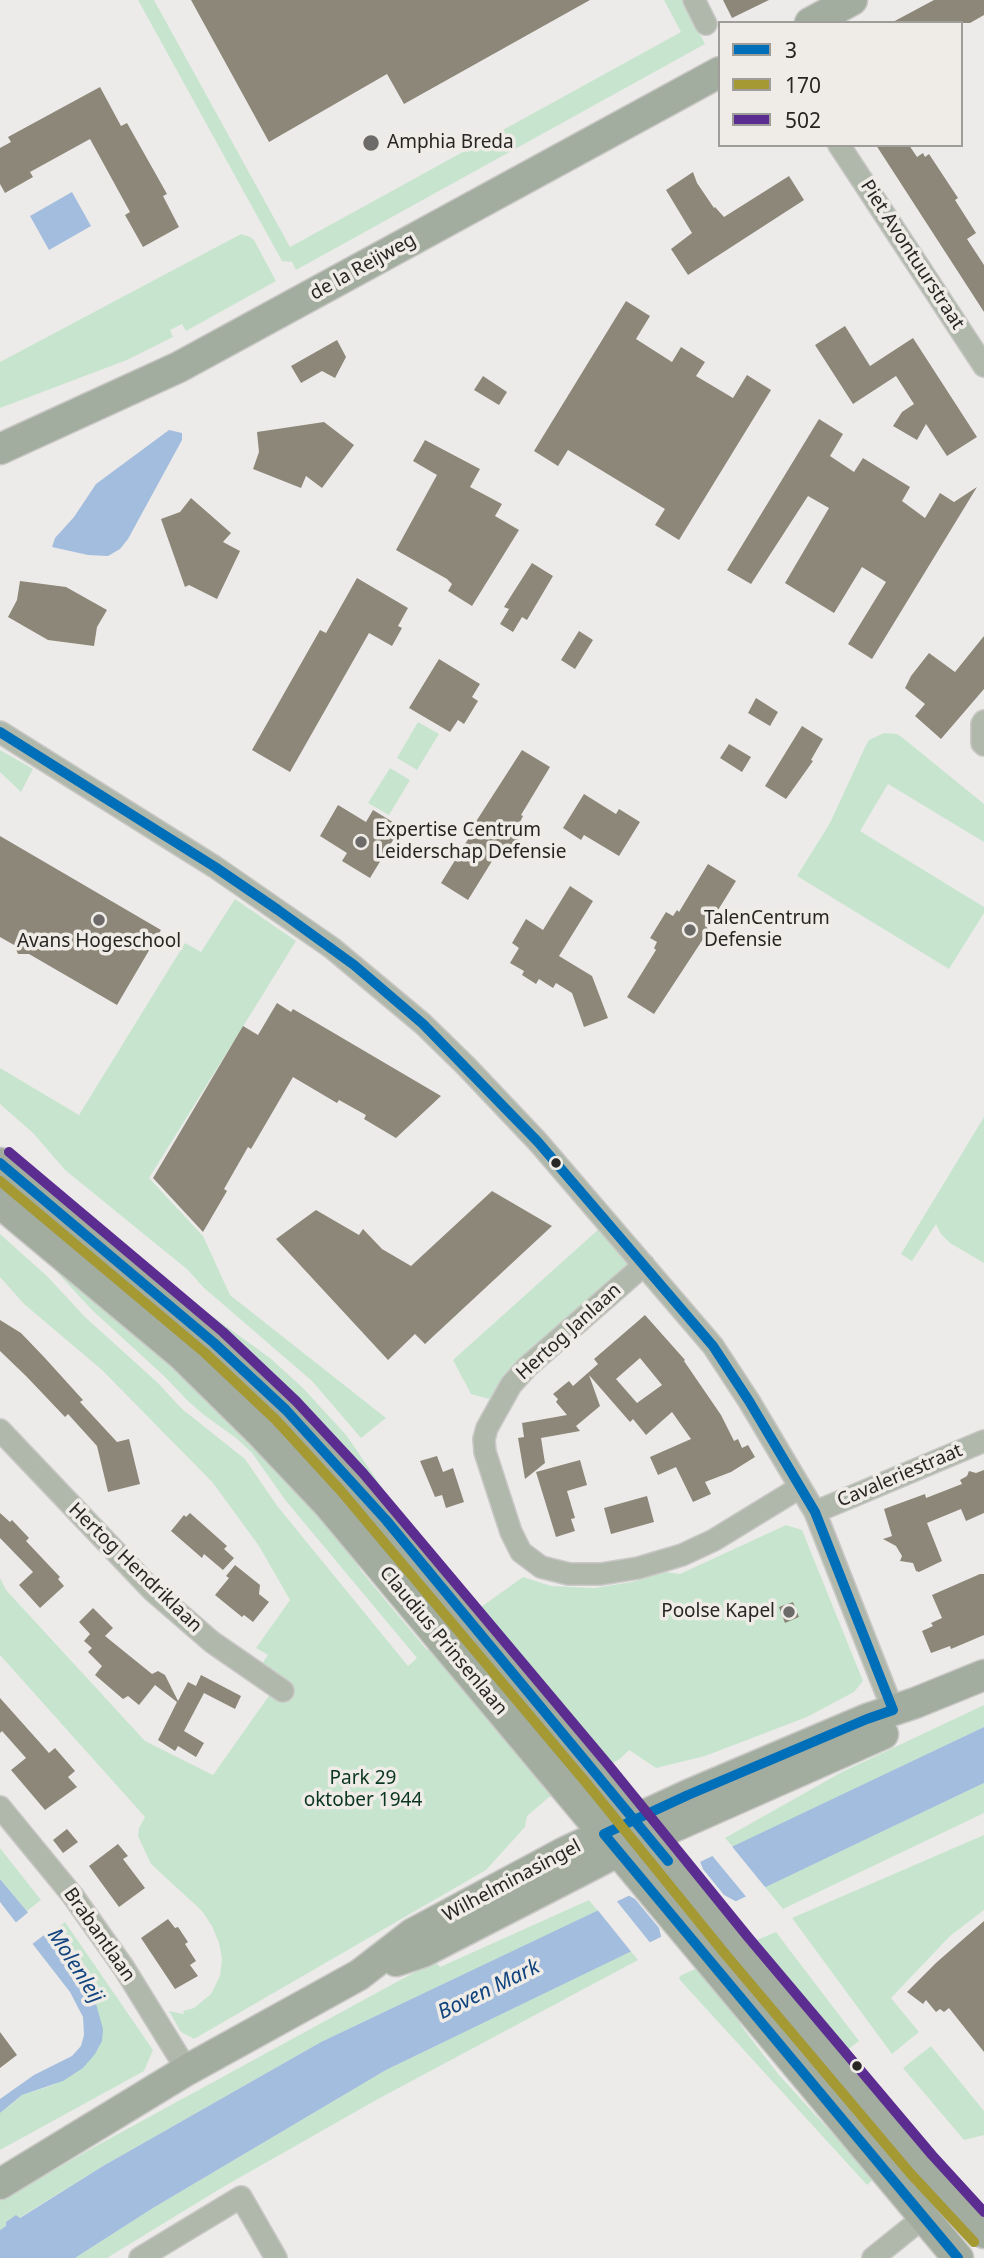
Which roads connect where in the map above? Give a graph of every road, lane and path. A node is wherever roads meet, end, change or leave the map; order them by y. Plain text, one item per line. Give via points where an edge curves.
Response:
1 (694, 0) edge
2 (852, 0) edge
3 (814, 21) edge
4 (706, 24) dead end
5 (718, 73) edge
6 (840, 147) edge
7 (984, 366) edge
8 (0, 449) edge
9 (984, 721) edge
10 (0, 732) edge
11 (983, 744) edge
12 (0, 1163) edge
13 (0, 1203) edge
14 (644, 1265) junction
15 (0, 1430) edge
16 (984, 1441) edge
17 (799, 1488) junction
18 (815, 1511) junction
19 (984, 1675) edge
20 (984, 1689) edge
21 (283, 1691) dead end
22 (893, 1710) junction
23 (0, 1807) edge
24 (641, 1829) junction
25 (611, 1843) junction
26 (187, 2070) junction
27 (0, 2184) edge
28 (951, 2196) junction
29 (924, 2217) junction
30 (984, 2233) edge
31 (140, 2258) edge
32 (276, 2258) edge
33 (873, 2258) edge
34 (958, 2258) edge

1 - 4 street
2 - 3 main road
5 - 8 main road, de la Reijweg via 179,367
6 - 7 street, Piet Avontuurstraat
9 - 11 street
10 - 14 street via 245,887 362,972 466,1066
12 - 24 main road, Claudius Prinsenlaan via 214,1343 286,1410 386,1520
13 - 25 main road, Claudius Prinsenlaan via 182,1355 260,1431 392,1579
14 - 17 street via 725,1363
14 - 17 street, Hertog Janlaan via 527,1367 511,1385 487,1428 485,1452 521,1552 536,1564 564,1573 638,1568 702,1546
15 - 21 street, Hertog Hendriklaan via 153,1591 212,1642
16 - 18 street, Cavaleriestraat
17 - 18 street
18 - 22 street
19 - 22 main road, Wilhelminasingel
20 - 24 main road, Wilhelminasingel
22 - 24 main road, Wilhelminasingel via 829,1735
23 - 26 street, Brabantlaan via 73,1896
24 - 25 main road, Wilhelminasingel
24 - 28 main road, Claudius Prinsenlaan
25 - 26 main road, Wilhelminasingel via 423,1952 359,1975
25 - 29 main road, Claudius Prinsenlaan
26 - 27 main road, Wilhelminasingel
28 - 29 main road
28 - 30 main road, Claudius Prinsenlaan
29 - 33 street
29 - 34 main road, Claudius Prinsenlaan
31 - 32 street via 241,2197

